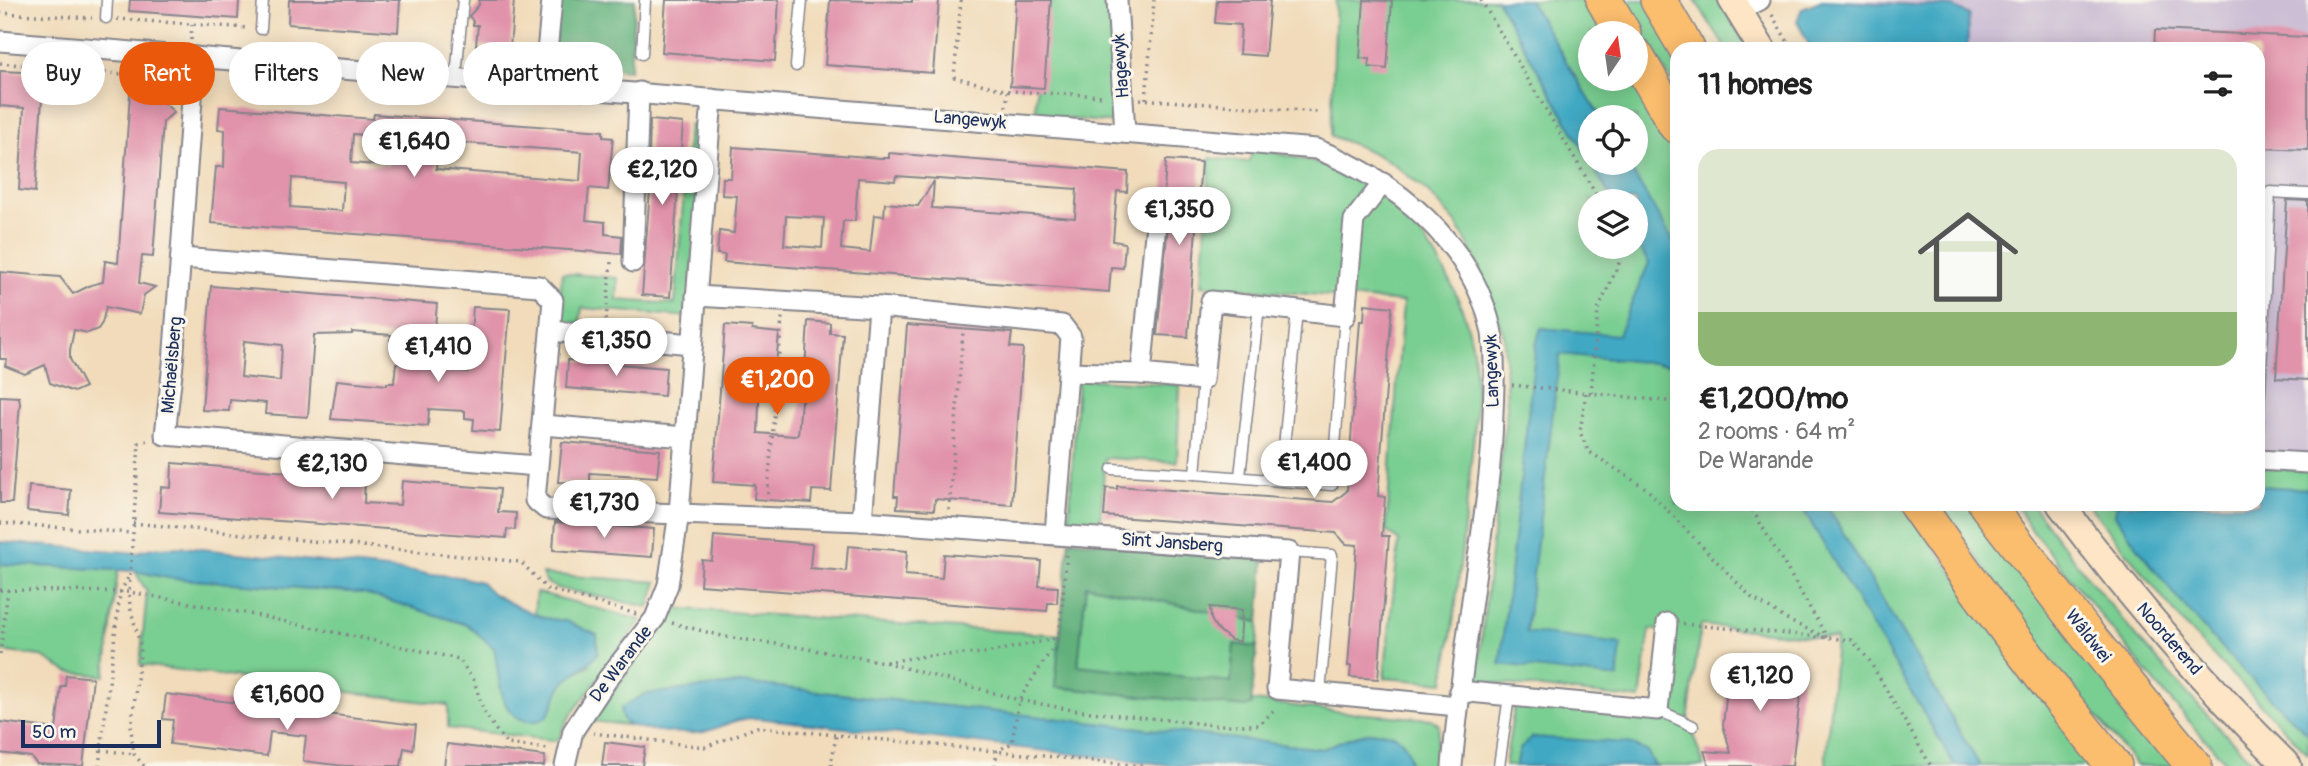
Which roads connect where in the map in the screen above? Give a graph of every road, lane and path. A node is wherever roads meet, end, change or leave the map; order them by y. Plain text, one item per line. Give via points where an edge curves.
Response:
1 (107, 0) edge
2 (263, 0) edge
3 (463, 0) edge
4 (552, 0) edge
5 (645, 0) edge
6 (802, 0) edge
7 (1117, 0) edge
8 (1154, 0) edge
9 (1481, 0) edge
10 (1604, 0) edge
11 (1658, 0) edge
12 (1750, 5) edge
13 (0, 13) edge
14 (106, 18) junction
15 (1616, 21) edge
16 (261, 29) joint
17 (0, 41) edge
18 (548, 42) edge
19 (1683, 42) edge
20 (1760, 42) edge
21 (1785, 42) edge
22 (119, 51) edge
23 (642, 54) dead end
24 (215, 59) edge
25 (0, 63) edge
26 (796, 66) dead end
27 (119, 73) edge
28 (1648, 77) edge
29 (456, 78) junction
30 (463, 78) edge
31 (623, 91) edge
32 (639, 92) junction
33 (712, 99) junction
34 (1146, 100) dead end
35 (192, 105) edge
36 (1670, 115) edge
37 (1125, 133) junction
38 (1384, 183) junction
39 (1593, 189) edge
40 (2308, 194) edge
41 (1158, 204) dead end
42 (181, 258) junction
43 (1620, 259) edge
44 (633, 262) joint
45 (2265, 291) edge
46 (696, 296) junction
47 (783, 303) junction
48 (1259, 306) junction
49 (879, 307) junction
50 (1297, 310) junction
51 (964, 316) junction
52 (1345, 316) junction
53 (551, 331) junction
54 (605, 335) junction
55 (692, 344) junction
56 (1068, 372) junction
57 (1141, 374) junction
58 (1203, 380) junction
59 (1519, 385) dead end
60 (1589, 393) junction
61 (1670, 401) edge
62 (543, 425) junction
63 (165, 435) junction
64 (685, 437) junction
65 (2265, 460) edge
66 (2308, 463) edge
67 (537, 466) junction
68 (1112, 469) dead end
69 (1195, 474) junction
70 (1240, 476) junction
71 (1281, 479) junction
72 (1753, 511) edge
73 (1921, 511) edge
74 (1991, 511) edge
75 (2065, 511) edge
76 (679, 513) junction
77 (766, 517) junction
78 (862, 521) junction
79 (0, 523) edge
80 (133, 523) junction
81 (948, 526) junction
82 (132, 533) junction
83 (1061, 535) junction
84 (1289, 552) junction
85 (130, 574) junction
86 (0, 590) edge
87 (8, 590) junction
88 (120, 593) junction
89 (129, 593) junction
90 (655, 618) junction
91 (1667, 623) joint
92 (1059, 638) junction
93 (1828, 638) junction
94 (0, 654) edge
95 (884, 662) junction
96 (1277, 689) junction
97 (1320, 693) junction
98 (1509, 696) junction
99 (1459, 698) junction
100 (1019, 700) junction
101 (1658, 710) junction
102 (1693, 726) dead end
103 (573, 730) junction
104 (836, 736) junction
105 (101, 750) junction
106 (997, 751) junction
107 (134, 754) junction
108 (566, 758) edge
109 (99, 766) edge
110 (144, 766) edge
111 (831, 766) edge
112 (996, 766) edge
113 (1142, 766) edge
114 (1452, 766) edge
115 (1499, 766) edge
116 (1931, 766) edge
117 (2114, 766) edge
118 (2194, 766) edge
119 (2288, 766) edge

1 - 14 lane
2 - 16 lane
3 - 29 lane
4 - 18 street
5 - 23 lane
6 - 26 lane
7 - 37 street, Hagewyk
8 - 34 path
9 - 39 path
10 - 15 highway
11 - 19 highway
12 - 20 street
12 - 21 path
13 - 14 path
14 - 16 path
17 - 22 street, Langewyk
24 - 29 street, Langewyk
25 - 27 path
28 - 36 highway
29 - 30 street, Langewyk
31 - 32 street, Langewyk
32 - 33 street, Langewyk
32 - 44 street
33 - 37 street, Langewyk
33 - 46 street, De Warande
35 - 42 street, Michaëlsberg
37 - 38 street, Langewyk via 1316,149 1348,161
38 - 52 street via 1354,220
38 - 99 street, Langewyk via 1433,224 1460,258 1475,283 1491,329 1492,460
40 - 45 lane via 2270,192
41 - 57 street
42 - 53 street via 540,286 554,300
42 - 63 street, Michaëlsberg
43 - 60 path via 1598,310
44 - 54 path via 611,262
46 - 47 street
46 - 55 street, De Warande
47 - 49 street
47 - 77 path
48 - 50 street
48 - 58 street via 1210,301
48 - 70 lane
49 - 51 street
49 - 78 street
50 - 52 street
50 - 71 lane
51 - 56 street via 1062,325 1071,337
51 - 81 path
52 - 71 lane via 1332,485
53 - 54 street
53 - 62 street
54 - 55 street
55 - 64 street, De Warande
56 - 57 street
56 - 83 street
57 - 58 street
58 - 69 lane
59 - 60 path
60 - 61 path
60 - 93 path via 1580,432 1588,451 1647,489 1751,597
62 - 64 street
62 - 67 street
63 - 67 street, Michaëlsberg
63 - 80 path via 139,443
64 - 76 street, De Warande
65 - 66 street
67 - 76 street via 535,500 546,509
68 - 69 lane
69 - 70 lane
70 - 71 lane
72 - 93 path
73 - 117 highway via 2029,660
74 - 118 highway, Wâldwei
75 - 119 street, Noorderend via 2179,653
76 - 77 street, Sint Jansberg
76 - 90 street, De Warande via 668,585
77 - 78 street, Sint Jansberg
78 - 81 street, Sint Jansberg
79 - 82 path
80 - 82 path
80 - 90 path via 521,562 547,589
81 - 83 street, Sint Jansberg
82 - 85 path
83 - 84 street, Sint Jansberg
83 - 92 path
84 - 96 street
84 - 97 lane, Sint Jansberg via 1332,555
85 - 88 path
85 - 89 path
86 - 87 path
87 - 88 path
87 - 94 path
88 - 89 path
88 - 105 path
89 - 107 path via 141,647 131,729
89 - 108 path via 459,659 474,681 484,712 508,744
90 - 95 path via 726,637
90 - 103 street, De Warande
91 - 93 path
91 - 101 street
92 - 95 path via 986,653
92 - 100 path
93 - 116 path via 1852,640 1869,660
95 - 100 path
96 - 97 street
96 - 100 path via 1278,706 1259,725 1214,725
97 - 99 street
98 - 99 street
98 - 101 street
98 - 115 lane
99 - 114 street, Langewyk
100 - 106 path via 1012,743
101 - 102 lane
103 - 104 path via 705,747 757,727
103 - 108 street, De Warande
104 - 106 path
104 - 111 path
105 - 107 path
105 - 109 path
106 - 112 path
106 - 113 path
107 - 110 path

